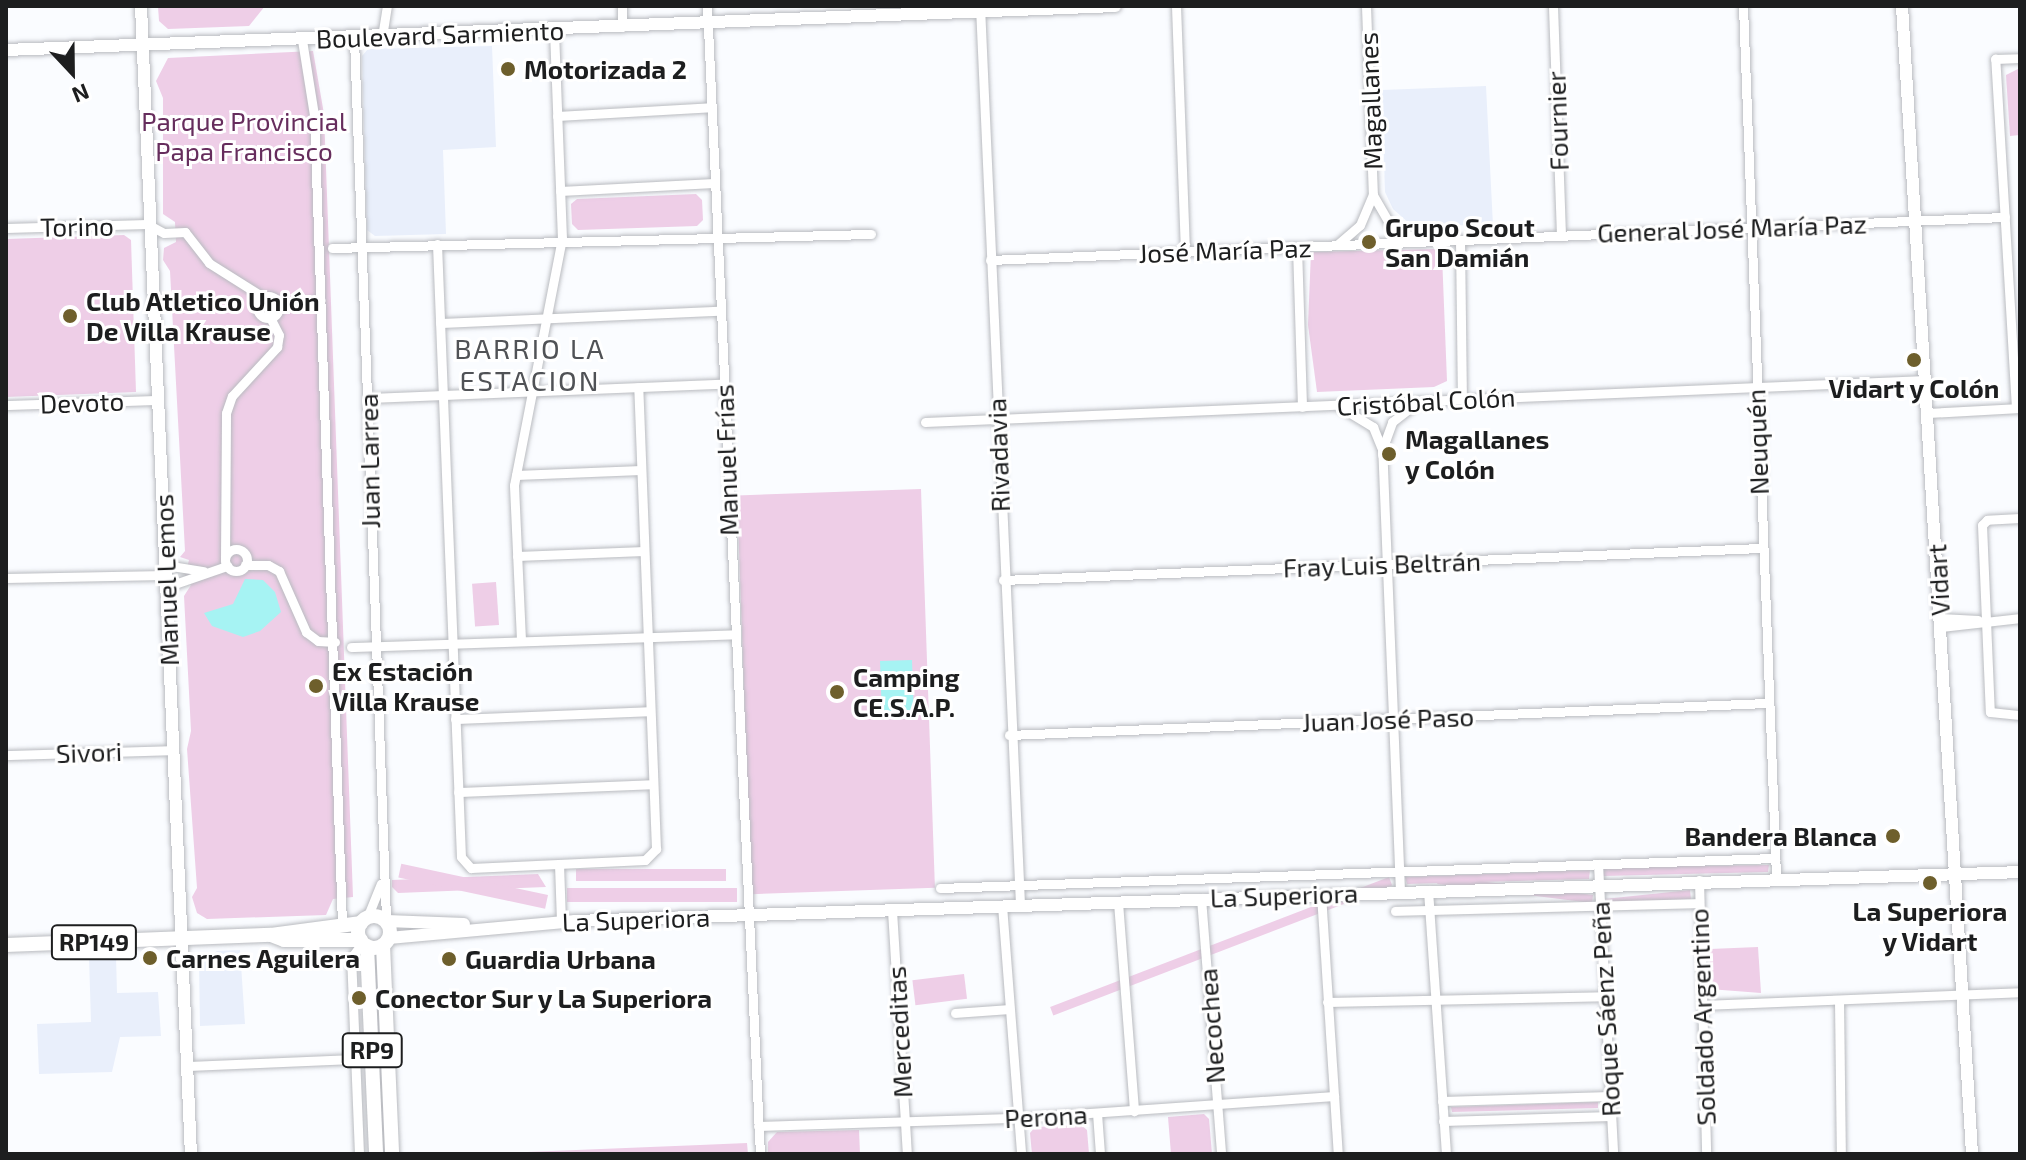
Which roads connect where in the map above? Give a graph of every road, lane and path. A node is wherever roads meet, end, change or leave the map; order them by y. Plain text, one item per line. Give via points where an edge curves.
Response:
1 (141, 6) edge
2 (387, 6) edge
3 (622, 6) edge
4 (707, 6) edge
5 (1115, 6) edge
6 (1176, 6) edge
7 (1366, 6) edge
8 (1553, 6) edge
9 (1743, 6) edge
10 (1902, 6) edge
11 (980, 9) edge
12 (708, 23) junction
13 (622, 27) junction
14 (554, 29) junction
15 (382, 37) junction
16 (354, 38) junction
17 (302, 40) junction
18 (142, 43) junction
19 (6, 50) edge
20 (2020, 58) edge
21 (711, 107) junction
22 (557, 116) junction
23 (714, 183) junction
24 (560, 191) junction
25 (1373, 195) junction
26 (2005, 217) junction
27 (1914, 221) junction
28 (147, 224) junction
29 (6, 228) edge
30 (1751, 228) junction
31 (871, 234) dead end
32 (717, 235) junction
33 (1561, 236) junction
34 (562, 239) junction
35 (1460, 240) junction
36 (1420, 242) junction
37 (437, 244) junction
38 (1337, 245) junction
39 (361, 247) junction
40 (1297, 247) junction
41 (332, 248) dead end
42 (1185, 251) junction
43 (990, 260) junction
44 (2015, 291) edge
45 (263, 297) junction
46 (321, 300) junction
47 (279, 306) junction
48 (720, 311) junction
49 (270, 317) junction
50 (549, 317) junction
51 (440, 323) junction
52 (1926, 380) junction
53 (723, 384) junction
54 (638, 387) junction
55 (1756, 387) junction
56 (533, 391) junction
57 (443, 395) junction
58 (368, 398) junction
59 (1462, 399) junction
60 (158, 400) junction
61 (1421, 401) junction
62 (6, 405) edge
63 (1333, 405) junction
64 (1302, 407) junction
65 (2018, 408) edge
66 (1928, 413) junction
67 (996, 419) junction
68 (925, 422) dead end
69 (1382, 450) junction
70 (641, 470) junction
71 (516, 475) junction
72 (2020, 518) edge
73 (1761, 548) junction
74 (644, 551) junction
75 (517, 556) junction
76 (226, 563) junction
77 (1387, 564) junction
78 (245, 565) junction
79 (208, 571) junction
80 (165, 576) junction
81 (6, 578) edge
82 (1003, 580) junction
83 (2020, 618) edge
84 (1982, 620) junction
85 (1941, 622) junction
86 (733, 634) junction
87 (648, 638) junction
88 (521, 640) junction
89 (335, 642) junction
90 (451, 643) junction
91 (374, 646) junction
92 (351, 647) dead end
93 (1767, 703) junction
94 (650, 711) junction
95 (2020, 715) edge
96 (455, 719) junction
97 (1393, 719) junction
98 (1009, 735) junction
99 (173, 750) junction
100 (6, 755) edge
101 (653, 784) junction
102 (458, 792) junction
103 (1775, 858) junction
104 (559, 864) junction
105 (1598, 864) junction
106 (1399, 871) junction
107 (2020, 872) edge
108 (1956, 874) junction
109 (1776, 878) junction
110 (1699, 880) junction
111 (1599, 882) junction
112 (381, 884) junction
113 (1018, 886) junction
114 (940, 888) dead end
115 (1428, 890) junction
116 (1400, 891) junction
117 (1321, 894) junction
118 (1201, 898) junction
119 (1118, 902) junction
120 (1699, 903) junction
121 (1002, 905) junction
122 (1020, 905) junction
123 (1600, 906) junction
124 (892, 910) junction
125 (1430, 910) junction
126 (1395, 911) dead end
127 (747, 915) junction
128 (364, 920) junction
129 (386, 921) junction
130 (554, 922) junction
131 (342, 925) junction
132 (271, 935) junction
133 (182, 938) junction
134 (373, 942) junction
135 (6, 945) edge
136 (2020, 992) edge
137 (1605, 996) junction
138 (1963, 996) junction
139 (1436, 1000) junction
140 (1839, 1000) junction
141 (1327, 1002) junction
142 (1702, 1005) junction
143 (1009, 1009) junction
144 (955, 1013) dead end
145 (355, 1059) junction
146 (187, 1066) junction
147 (1334, 1096) junction
148 (1610, 1096) junction
149 (1442, 1101) junction
150 (1217, 1103) junction
151 (1134, 1111) junction
152 (1097, 1113) junction
153 (1611, 1116) junction
154 (1018, 1118) junction
155 (1443, 1121) junction
156 (904, 1122) junction
157 (758, 1126) junction
158 (191, 1154) edge
159 (359, 1154) edge
160 (376, 1154) edge
161 (392, 1154) edge
162 (760, 1154) edge
163 (907, 1154) edge
164 (1021, 1154) edge
165 (1100, 1154) edge
166 (1221, 1154) edge
167 (1338, 1154) edge
168 (1446, 1154) edge
169 (1613, 1154) edge
170 (1706, 1154) edge
171 (1841, 1154) edge
172 (1972, 1154) edge

1 - 18 main road, Manuel Lemos
2 - 15 street
3 - 13 street
4 - 12 street, Manuel Frías
5 - 11 main road, Boulevard Sarmiento
6 - 42 street
7 - 25 street, Magallanes
8 - 33 street, Fournier
9 - 30 street, Neuquén
10 - 27 main road, Vidart
11 - 12 main road, Boulevard Sarmiento
11 - 43 street, Rivadavia
12 - 13 main road, Boulevard Sarmiento
12 - 21 street, Manuel Frías
13 - 14 main road, Boulevard Sarmiento
14 - 15 main road, Boulevard Sarmiento
14 - 22 street
15 - 16 main road, Boulevard Sarmiento
16 - 17 main road, Boulevard Sarmiento
16 - 39 street, Juan Larrea
17 - 18 main road, Boulevard Sarmiento
17 - 46 street via 314,115
18 - 19 main road, Boulevard Sarmiento
18 - 28 main road, Manuel Lemos
20 - 26 street via 1995,59
21 - 22 street
21 - 23 street, Manuel Frías
22 - 24 street
23 - 24 street
23 - 32 street, Manuel Frías
24 - 34 street
25 - 36 street via 1390,225
25 - 38 street via 1360,225
26 - 27 street, General José María Paz
26 - 44 street
27 - 30 street, General José María Paz
27 - 52 main road, Vidart
28 - 29 street, Torino
28 - 45 street, Torino via 164,233 191,235 209,263
28 - 60 main road, Manuel Lemos
30 - 33 street, General José María Paz
30 - 55 street, Neuquén
31 - 32 street
32 - 34 street
32 - 48 street, Manuel Frías
33 - 35 street, General José María Paz
34 - 37 street
34 - 50 street
35 - 36 street, José María Paz
35 - 59 street
36 - 38 street, José María Paz
37 - 39 street
37 - 51 street
38 - 40 street, José María Paz
39 - 41 street
39 - 58 street, Juan Larrea
40 - 42 street, José María Paz
40 - 64 street
42 - 43 street, José María Paz
43 - 67 street, Rivadavia
44 - 65 street
45 - 47 street, Torino via 274,297
45 - 49 street via 258,310
46 - 47 street
46 - 89 street
47 - 49 street
48 - 50 street
48 - 53 street, Manuel Frías
49 - 76 street via 279,335 277,347 232,396 226,413
50 - 51 street
50 - 56 street
51 - 57 street
52 - 55 street, Cristóbal Colón
52 - 66 main road, Vidart
53 - 54 street
53 - 86 street, Manuel Frías
54 - 56 street
54 - 70 street
55 - 59 street, Cristóbal Colón
55 - 73 street, Neuquén
56 - 57 street
56 - 71 street
57 - 58 street
57 - 90 street
58 - 91 street, Juan Larrea
59 - 61 street, Cristóbal Colón
60 - 62 street, Devoto
60 - 80 main road, Manuel Lemos
61 - 63 street, Cristóbal Colón
61 - 69 street via 1392,422
63 - 64 street, Cristóbal Colón
63 - 69 street via 1373,427
64 - 67 street, Cristóbal Colón
65 - 66 street
66 - 85 main road, Vidart
67 - 68 street, Cristóbal Colón
67 - 82 street, Rivadavia
69 - 77 street
70 - 71 street
70 - 74 street
71 - 75 street
72 - 84 street via 1987,520 1982,525
73 - 77 street, Fray Luis Beltrán
73 - 93 street, Neuquén
74 - 75 street
74 - 87 street
75 - 88 street
76 - 78 street via 237,570
76 - 78 street via 238,549 246,556
76 - 79 street
77 - 82 street, Fray Luis Beltrán
77 - 97 street
78 - 89 street via 279,571 306,632 318,641
79 - 80 street
79 - 80 street
80 - 81 street
80 - 99 main road, Manuel Lemos
82 - 98 street, Rivadavia
83 - 84 street
84 - 85 street
84 - 95 street via 1990,712
85 - 108 main road, Vidart
86 - 87 street
86 - 127 street, Manuel Frías
87 - 88 street
87 - 94 street
88 - 90 street
89 - 131 street
90 - 91 street
90 - 96 street
91 - 92 street
91 - 112 street, Juan Larrea
93 - 97 street, Juan José Paso
93 - 103 street, Neuquén
94 - 96 street
94 - 101 street
96 - 102 street
97 - 98 street, Juan José Paso
97 - 106 street
98 - 113 street, Rivadavia
99 - 100 street, Sivori
99 - 133 main road, Manuel Lemos
101 - 102 street
101 - 104 street via 652,857
102 - 104 street via 465,864
103 - 105 street
103 - 109 street, Neuquén
104 - 130 street
105 - 106 street
105 - 111 street, Roque Sáenz Peña
106 - 113 street
106 - 116 street
107 - 108 main road, La Superiora / RP149
108 - 109 main road, La Superiora / RP149
108 - 138 main road, Vidart
109 - 110 main road, La Superiora / RP149
110 - 111 main road, La Superiora / RP149
110 - 120 street, Soldado Argentino
111 - 115 main road, La Superiora / RP149
111 - 123 street, Roque Sáenz Peña
112 - 128 street, Juan Larrea
112 - 129 street, Juan Larrea
113 - 114 street
113 - 122 street, Rivadavia
115 - 116 main road, La Superiora / RP149
115 - 125 street
116 - 117 main road, La Superiora / RP149
117 - 118 main road, La Superiora / RP149
117 - 141 street
118 - 119 main road, La Superiora / RP149
118 - 150 street, Necochea
119 - 122 main road, La Superiora / RP149
119 - 151 street
120 - 123 street
120 - 142 street, Soldado Argentino
121 - 122 main road, La Superiora / RP149
121 - 124 main road, La Superiora / RP149
121 - 143 street
123 - 125 street
123 - 137 street, Roque Sáenz Peña
124 - 127 main road, La Superiora / RP149
124 - 156 street, Merceditas
125 - 126 street
125 - 139 street
127 - 130 main road, La Superiora / RP149
127 - 157 street, Manuel Frías
128 - 129 main road, La Superiora
128 - 131 main road, La Superiora / RP149
128 - 134 main road
129 - 130 main road, La Superiora / RP149
129 - 134 main road
130 - 134 main road, La Superiora / RP149
131 - 132 main road, La Superiora / RP149
132 - 133 main road, La Superiora / RP149
132 - 134 main road, La Superiora / RP149
133 - 135 main road, La Superiora / RP149
133 - 146 main road, Manuel Lemos
134 - 145 street via 351,958
134 - 160 main road, RP9
134 - 161 main road, RP9
136 - 138 street
137 - 139 street
137 - 148 street, Roque Sáenz Peña
138 - 140 street
138 - 172 main road, Vidart
139 - 141 street
139 - 149 street
140 - 142 street
140 - 171 street
141 - 147 street
142 - 170 street, Soldado Argentino
143 - 144 street
143 - 154 street
145 - 146 street
145 - 159 street
146 - 158 main road, Manuel Lemos
147 - 150 street, Perona
147 - 167 street
148 - 149 street
148 - 153 street, Roque Sáenz Peña
149 - 155 street
150 - 151 street, Perona
150 - 166 street, Necochea
151 - 152 street, Perona
152 - 154 street, Perona
152 - 165 street
153 - 155 street
153 - 169 street, Roque Sáenz Peña
154 - 156 street, Perona
154 - 164 street
155 - 168 street
156 - 157 street, Perona
156 - 163 street, Merceditas
157 - 162 street, Manuel Frías

